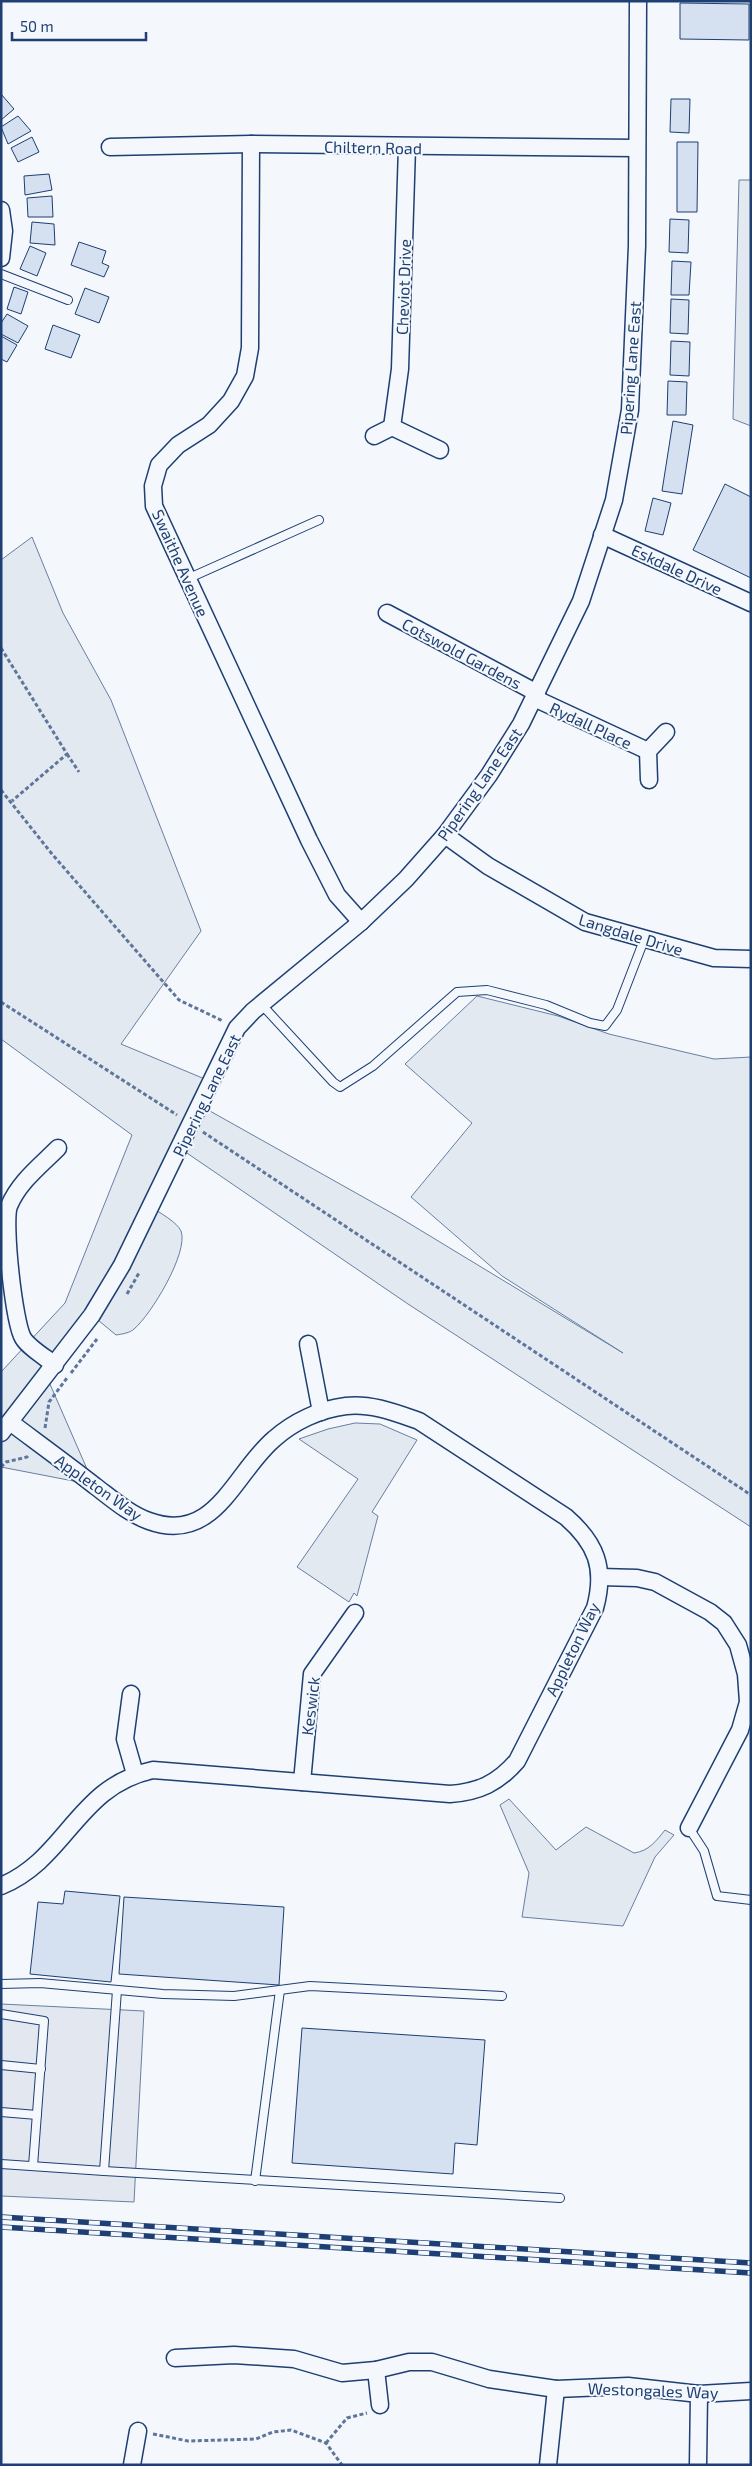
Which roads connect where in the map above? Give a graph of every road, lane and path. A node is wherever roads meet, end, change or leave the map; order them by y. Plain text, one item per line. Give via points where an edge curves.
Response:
1 (638, 1) edge
2 (251, 144) junction
3 (110, 147) dead end
4 (407, 148) junction
5 (636, 148) junction
6 (1, 210) edge
7 (1, 258) edge
8 (1, 274) edge
9 (68, 300) dead end
10 (392, 426) junction
11 (374, 436) dead end
12 (440, 450) dead end
13 (319, 520) dead end
14 (602, 535) junction
15 (188, 579) junction
16 (751, 603) edge
17 (387, 613) dead end
18 (1, 648) edge
19 (535, 696) junction
20 (666, 732) dead end
21 (648, 751) junction
22 (67, 754) junction
23 (79, 772) dead end
24 (649, 780) dead end
25 (1, 790) edge
26 (12, 801) junction
27 (445, 835) junction
28 (361, 922) junction
29 (644, 940) junction
30 (751, 960) edge
31 (1, 1002) edge
32 (262, 1005) junction
33 (237, 1028) junction
34 (192, 1125) junction
35 (58, 1148) dead end
36 (308, 1344) dead end
37 (54, 1365) junction
38 (321, 1412) junction
39 (6, 1428) edge
40 (751, 1495) edge
41 (600, 1577) junction
42 (356, 1613) dead end
43 (748, 1674) edge
44 (131, 1694) dead end
45 (135, 1774) junction
46 (302, 1782) junction
47 (689, 1828) joint
48 (1, 1886) edge
49 (751, 1900) edge
50 (1, 1984) edge
51 (117, 1990) junction
52 (280, 1990) junction
53 (502, 1996) dead end
54 (1, 2014) edge
55 (1, 2065) edge
56 (41, 2069) junction
57 (1, 2112) edge
58 (37, 2115) junction
59 (1, 2164) edge
60 (34, 2166) junction
61 (104, 2171) junction
62 (255, 2181) junction
63 (560, 2198) dead end
64 (175, 2358) dead end
65 (376, 2370) junction
66 (556, 2389) junction
67 (751, 2390) edge
68 (699, 2394) junction
69 (380, 2405) joint
70 (138, 2431) joint
71 (326, 2443) junction
72 (132, 2465) edge
73 (342, 2465) edge
74 (548, 2465) edge
75 (698, 2465) edge

1 - 5 street, Pipering Lane East
2 - 3 street, Chiltern Road
2 - 4 street, Chiltern Road
2 - 15 street, Swaithe Avenue via 250,348 245,376 231,401 209,425 178,445 159,465 153,486 154,506
4 - 5 street, Chiltern Road
4 - 10 street, Cheviot Drive via 400,369
5 - 14 street, Pipering Lane East via 638,246 630,410 614,500
6 - 7 street via 4,231
8 - 9 lane
10 - 11 street
10 - 12 street
13 - 15 lane
14 - 16 street, Eskdale Drive
14 - 19 street, Pipering Lane East via 581,601
15 - 28 street, Swaithe Avenue via 337,896
17 - 19 street, Cotswold Gardens
18 - 22 path
19 - 21 street, Rydall Place
19 - 27 street, Pipering Lane East via 489,775
20 - 21 street, Rydall Place
21 - 24 street, Rydall Place
22 - 23 path
22 - 26 path
25 - 26 path
26 - 33 path via 52,854 179,1000
27 - 28 street, Pipering Lane East via 406,879
27 - 29 street, Langdale Drive via 488,866 585,922
28 - 32 street, Pipering Lane East
29 - 30 street, Langdale Drive via 714,958
29 - 32 lane via 617,1010 606,1026 546,1005 487,990 457,992 373,1066 340,1086
31 - 34 path
32 - 33 street, Pipering Lane East
33 - 34 street, Pipering Lane East
34 - 37 street, Pipering Lane East via 122,1266 92,1315
34 - 40 path
35 - 37 street via 16,1192 8,1208 7,1228 16,1321 23,1339
36 - 38 street
37 - 39 street, Pipering Lane East
38 - 39 street, Appleton Way via 274,1438 210,1514 179,1526 147,1521
38 - 41 street, Appleton Way via 346,1406 370,1407 419,1421 566,1516 582,1530 592,1546
41 - 43 street via 655,1582 710,1612 724,1623 738,1645
41 - 46 street, Appleton Way via 595,1608 517,1760 491,1785 472,1793 450,1794
42 - 46 street, Keswick via 312,1674
43 - 47 street via 748,1702 740,1730
44 - 45 street via 125,1739
45 - 46 street, Appleton Way via 152,1770
45 - 48 street, Appleton Way via 101,1793 56,1845 28,1869
47 - 49 lane via 704,1851 718,1896
50 - 51 lane via 40,1983
51 - 52 lane via 234,1996
51 - 61 lane
52 - 53 lane via 310,1986
52 - 62 lane
54 - 56 lane via 44,2021
55 - 56 lane
56 - 58 lane
57 - 58 lane
58 - 60 lane
59 - 60 lane
60 - 61 lane
61 - 62 lane
62 - 63 lane
64 - 65 street, Westongales Way via 234,2355 294,2358 342,2373
65 - 66 street, Westongales Way via 409,2362 432,2362 488,2380
65 - 69 street
66 - 68 street, Westongales Way via 628,2386
66 - 74 street
67 - 68 street, Westongales Way
68 - 75 street
69 - 71 path via 367,2413 347,2418
70 - 71 path via 188,2441 256,2439 273,2432 291,2430
70 - 72 street
71 - 73 path

